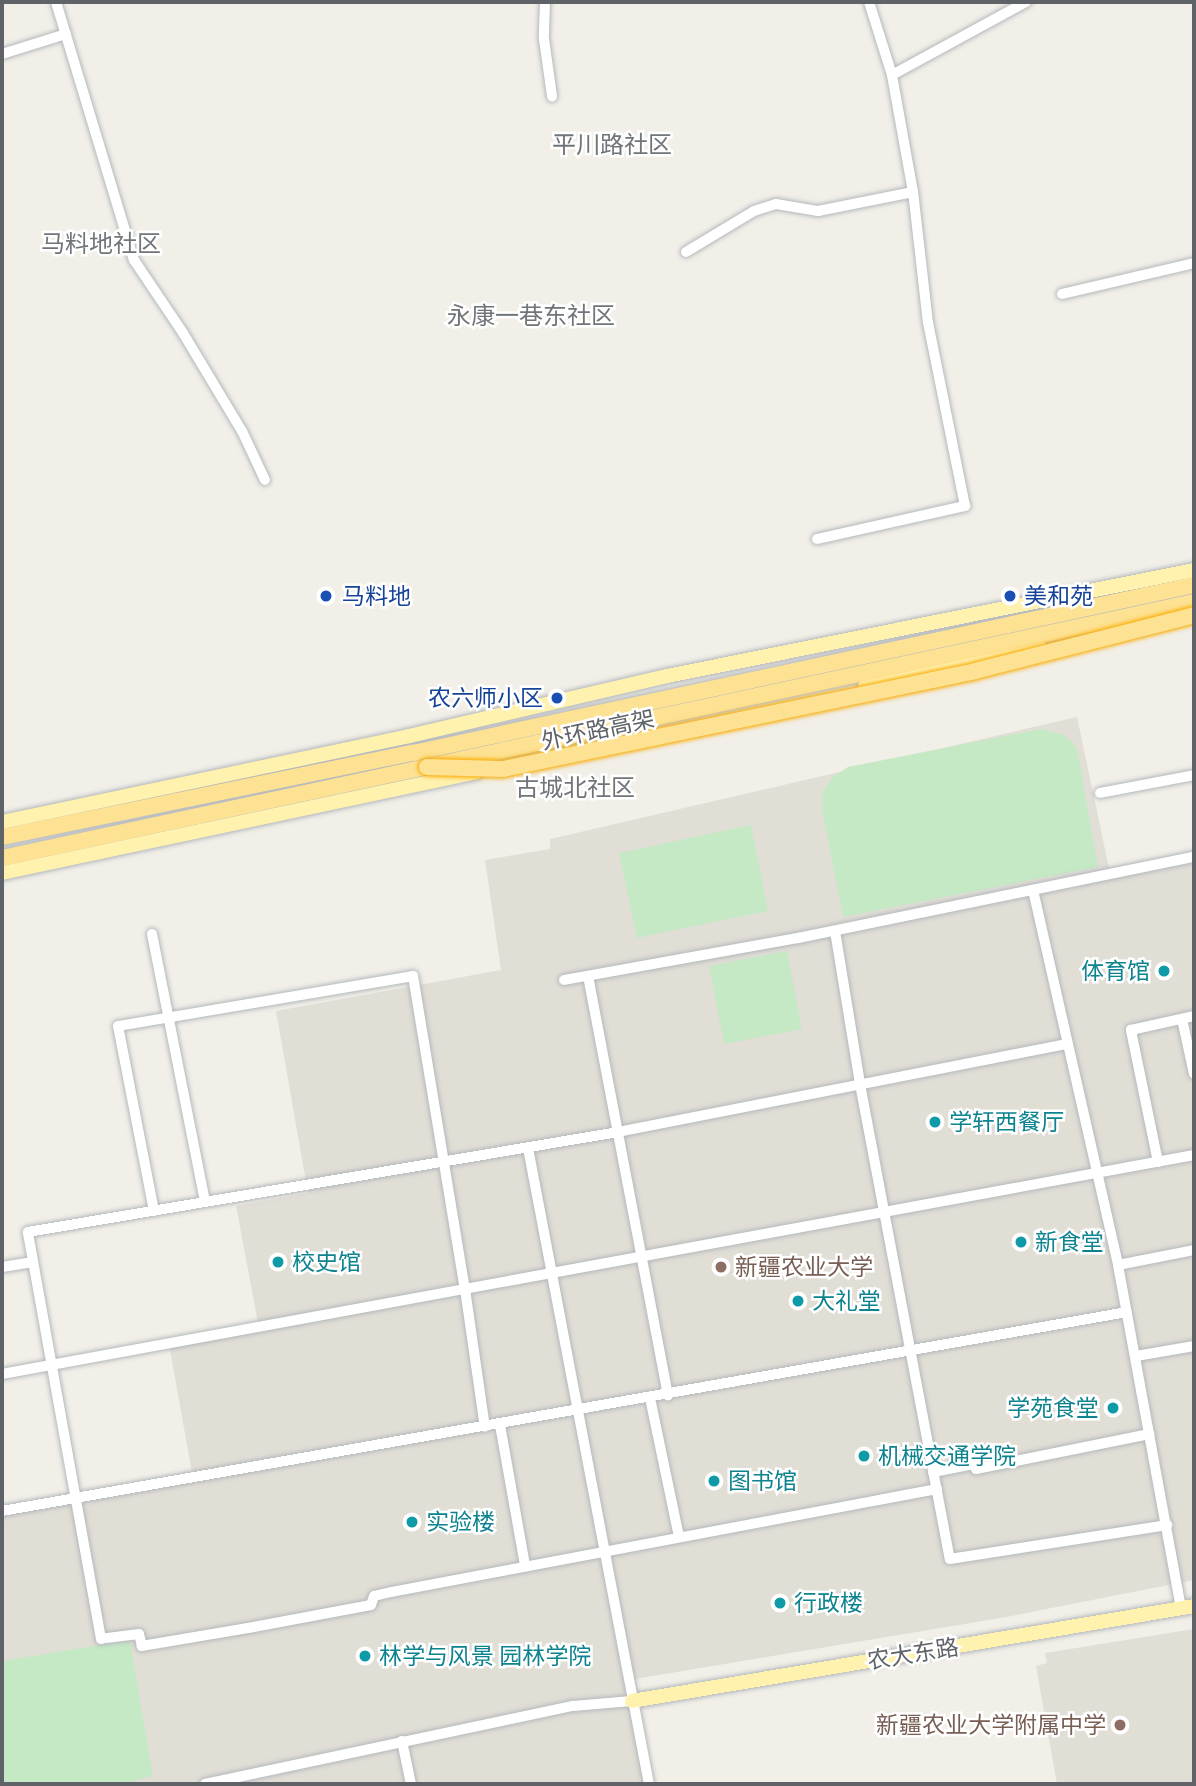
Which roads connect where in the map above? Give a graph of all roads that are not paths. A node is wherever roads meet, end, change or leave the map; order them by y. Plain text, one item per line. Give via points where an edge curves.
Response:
1 (56, 2) edge
2 (545, 2) edge
3 (869, 2) edge
4 (1026, 2) edge
5 (66, 34) junction
6 (2, 54) edge
7 (892, 75) junction
8 (552, 96) dead end
9 (913, 192) junction
10 (686, 252) dead end
11 (1194, 263) edge
12 (1062, 294) dead end
13 (265, 480) dead end
14 (817, 539) dead end
15 (1194, 570) edge
16 (1194, 585) edge
17 (1194, 602) edge
18 (1194, 613) edge
19 (427, 766) junction
20 (1194, 775) edge
21 (1100, 793) dead end
22 (2, 822) edge
23 (2, 837) edge
24 (1194, 857) edge
25 (2, 858) edge
26 (2, 873) edge
27 (1033, 890) junction
28 (835, 931) junction
29 (152, 933) dead end
30 (588, 976) junction
31 (564, 980) dead end
32 (1194, 1016) edge
33 (170, 1017) junction
34 (1182, 1019) junction
35 (1067, 1044) junction
36 (1194, 1074) edge
37 (860, 1084) junction
38 (618, 1132) junction
39 (528, 1148) junction
40 (1194, 1155) edge
41 (444, 1161) junction
42 (1158, 1162) junction
43 (1097, 1174) junction
44 (205, 1202) junction
45 (154, 1211) junction
46 (884, 1213) junction
47 (1194, 1250) edge
48 (642, 1257) junction
49 (33, 1262) junction
50 (1118, 1265) junction
51 (2, 1267) edge
52 (552, 1273) junction
53 (465, 1289) junction
54 (1127, 1312) junction
55 (1194, 1346) edge
56 (910, 1351) junction
57 (1136, 1356) junction
58 (52, 1365) junction
59 (2, 1374) edge
60 (668, 1395) junction
61 (650, 1398) junction
62 (578, 1411) junction
63 (500, 1425) junction
64 (485, 1427) junction
65 (1150, 1434) junction
66 (933, 1472) junction
67 (937, 1489) junction
68 (75, 1498) junction
69 (2, 1511) edge
70 (1167, 1525) junction
71 (679, 1537) junction
72 (604, 1551) junction
73 (525, 1566) junction
74 (1188, 1607) edge
75 (632, 1701) junction
76 (402, 1741) junction
77 (205, 1784) edge
78 (411, 1784) edge
79 (649, 1784) edge

1 - 5 street
2 - 8 street via 544,39
3 - 7 street
4 - 7 street
5 - 6 street
5 - 13 street via 134,260 242,430
7 - 9 street
9 - 10 street via 818,211 776,204 754,211
9 - 14 street via 928,323 965,506
11 - 12 street
15 - 22 main road via 667,676
16 - 23 highway, 外环路高架
17 - 19 highway, 外环路高架, bridge
18 - 19 highway, bridge via 962,674 503,769
18 - 26 main road via 842,691 751,719
19 - 25 highway, 外环路高架
20 - 21 street
24 - 27 street
27 - 28 street
27 - 35 street
28 - 30 street
28 - 37 street
29 - 33 street
30 - 31 street
30 - 38 street
32 - 34 street
33 - 41 street via 413,976
33 - 44 street
33 - 45 street via 118,1026
34 - 36 street
34 - 42 street via 1130,1030
35 - 37 street
35 - 43 street
37 - 38 street
37 - 46 street
38 - 39 street
38 - 48 street
39 - 41 street
39 - 52 street
40 - 42 street
41 - 44 street
41 - 53 street
42 - 43 street
43 - 46 street
43 - 50 street
44 - 45 street
45 - 49 street via 28,1231
46 - 48 street
46 - 56 street
47 - 50 street
48 - 52 street
48 - 60 street
49 - 51 street
49 - 58 street
50 - 54 street
52 - 53 street
52 - 62 street
53 - 58 street
53 - 64 street
54 - 56 street
54 - 57 street
55 - 57 street
56 - 60 street
56 - 66 street
57 - 65 street
58 - 59 street
58 - 68 street
60 - 61 street
61 - 62 street
61 - 71 street
62 - 63 street
62 - 72 street
63 - 64 street
63 - 73 street
64 - 68 street
65 - 66 street via 976,1469 975,1464
65 - 70 street
66 - 67 street
67 - 70 street via 950,1559
67 - 71 street
68 - 69 street
68 - 73 street via 101,1639 139,1634 142,1646 371,1605 374,1596
70 - 74 street
71 - 72 street
72 - 73 street
72 - 75 street
74 - 75 main road, 农大东路
75 - 76 street via 573,1706
75 - 79 street
76 - 77 street
76 - 78 street

